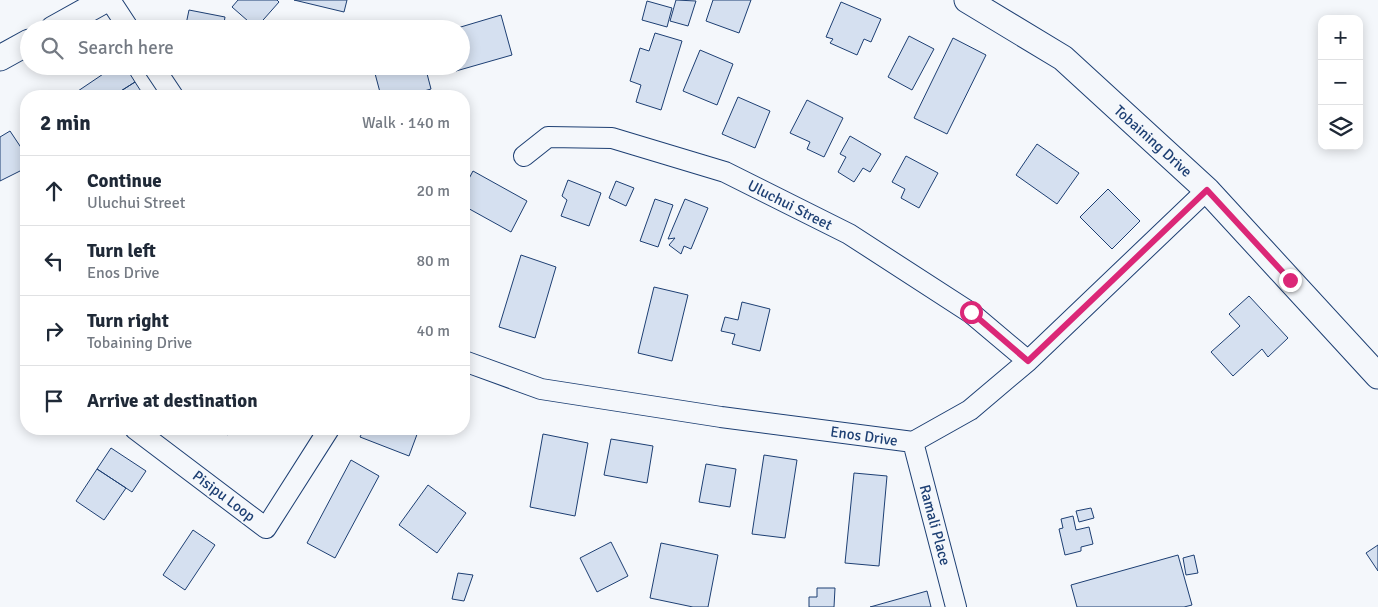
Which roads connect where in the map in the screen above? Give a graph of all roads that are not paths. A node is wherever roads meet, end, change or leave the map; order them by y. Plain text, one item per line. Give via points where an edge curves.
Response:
1 (105, 0) edge
2 (110, 0) edge
3 (967, 0) edge
4 (69, 20) edge
5 (123, 20) edge
6 (20, 47) edge
7 (0, 58) edge
8 (159, 75) edge
9 (169, 90) edge
10 (524, 156) dead end
11 (1207, 190) junction
12 (1028, 361) junction
13 (470, 363) edge
14 (1378, 376) edge
15 (143, 435) edge
16 (325, 435) edge
17 (913, 442) junction
18 (956, 607) edge

1 - 4 street
2 - 5 street
3 - 11 street, Tobaining Drive via 1062,58
6 - 7 street
8 - 9 street
10 - 12 street, Uluchui Street via 548,137 612,138 725,172 849,234 971,312
11 - 12 street, Enos Drive
11 - 14 street, Tobaining Drive
12 - 17 street, Enos Drive via 970,410
13 - 17 street, Enos Drive via 541,389
15 - 16 street, Pisipu Loop via 266,528
17 - 18 street, Ramali Place

